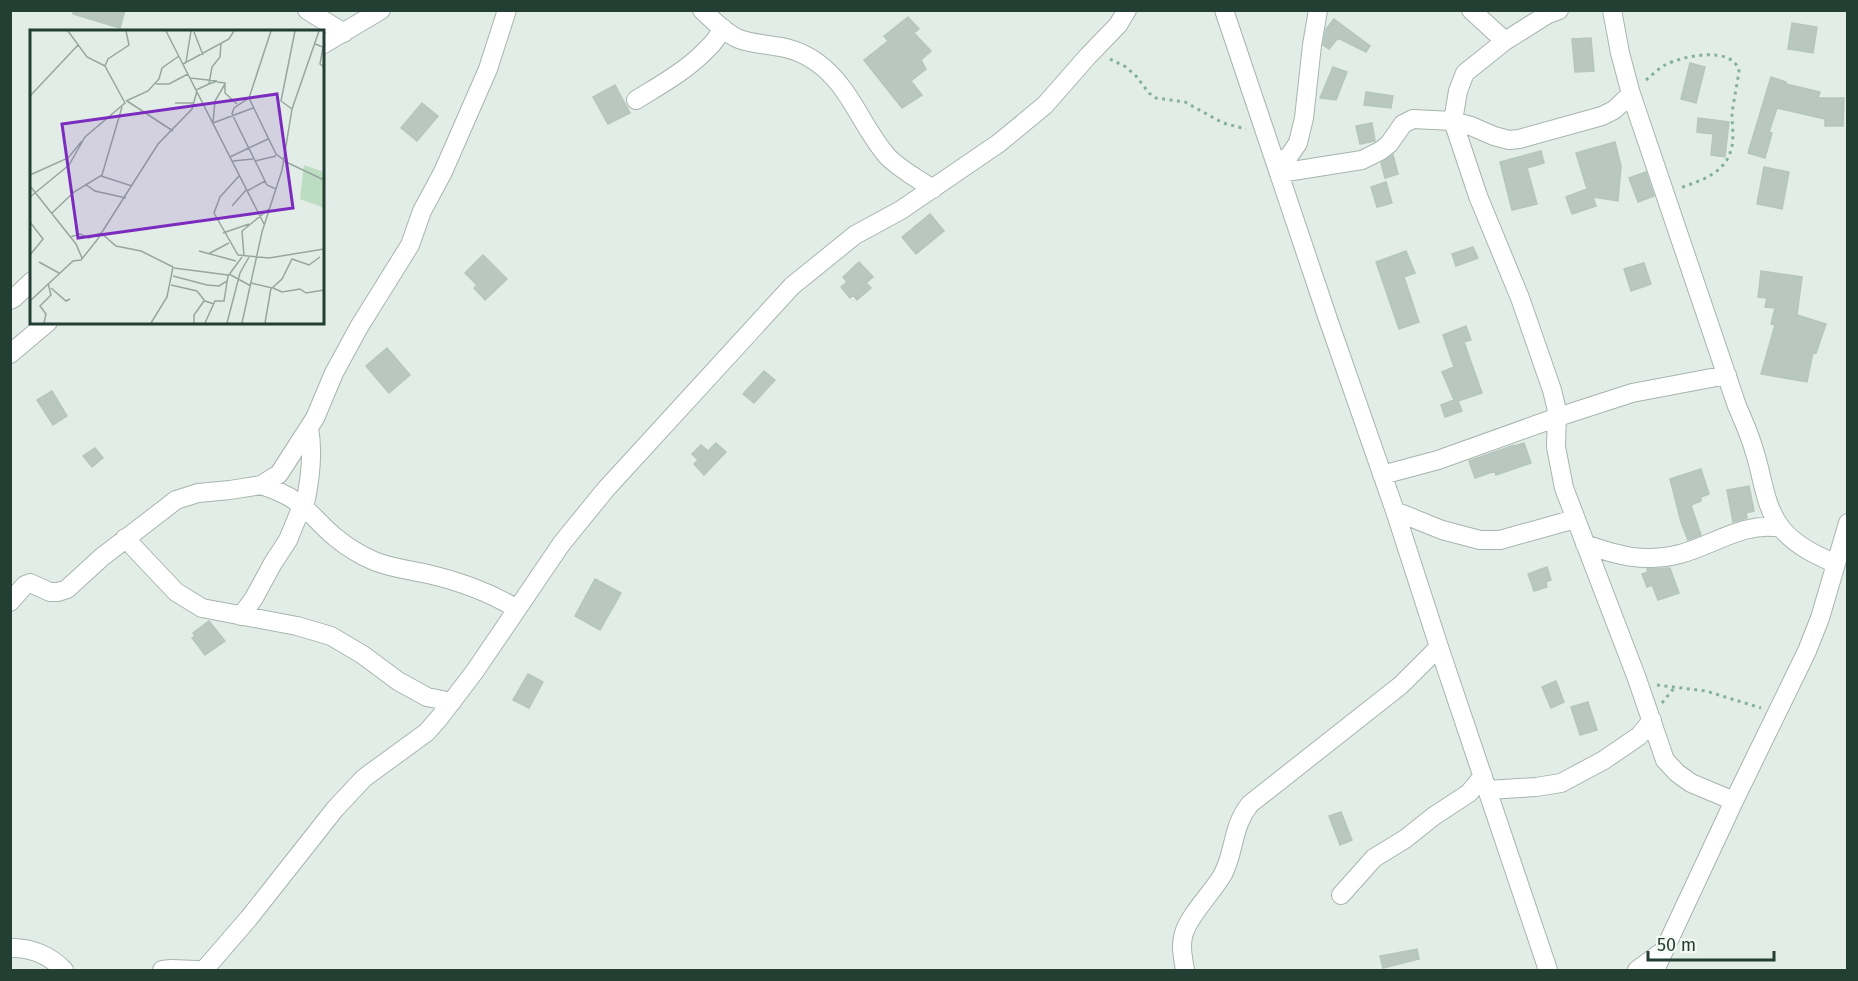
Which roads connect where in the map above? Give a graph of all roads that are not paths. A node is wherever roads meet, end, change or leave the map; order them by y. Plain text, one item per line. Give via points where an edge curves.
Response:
1 (308, 10) edge
2 (381, 10) edge
3 (507, 10) edge
4 (702, 10) edge
5 (1127, 10) edge
6 (1224, 10) edge
7 (1318, 10) edge
8 (1471, 10) edge
9 (1559, 10) edge
10 (1612, 10) edge
11 (723, 28) junction
12 (344, 33) junction
13 (1506, 41) junction
14 (324, 44) edge
15 (1631, 94) junction
16 (636, 100) dead end
17 (1453, 121) junction
18 (1278, 169) junction
19 (933, 189) junction
20 (30, 283) edge
21 (10, 300) edge
22 (46, 324) edge
23 (10, 354) edge
24 (1728, 375) junction
25 (1558, 417) junction
26 (309, 428) junction
27 (1382, 475) junction
28 (261, 485) junction
29 (303, 507) junction
30 (1395, 511) junction
31 (1575, 519) junction
32 (1848, 523) edge
33 (1781, 528) junction
34 (125, 538) junction
35 (1585, 544) junction
36 (1839, 575) edge
37 (10, 602) edge
38 (517, 609) junction
39 (241, 616) junction
40 (1439, 647) junction
41 (452, 702) junction
42 (1652, 720) junction
43 (1485, 783) junction
44 (1734, 801) junction
45 (1341, 895) dead end
46 (10, 948) edge
47 (1666, 948) junction
48 (64, 970) edge
49 (162, 970) edge
50 (204, 970) edge
51 (1185, 970) edge
52 (1548, 970) edge
53 (1637, 970) edge
54 (1655, 970) edge

1 - 12 street
2 - 12 street
3 - 26 street via 488,69 410,245 359,327
4 - 11 street
5 - 19 street via 1045,105 999,144
6 - 18 street
7 - 18 street via 1298,143
8 - 13 street
9 - 13 street
10 - 15 street
11 - 16 street via 710,47 687,67
11 - 19 street via 756,44 796,51 826,69 888,157
12 - 14 street
13 - 17 street via 1465,73
15 - 17 street via 1602,116 1519,139 1494,136
15 - 24 street
17 - 18 street via 1407,121 1389,144 1362,160
17 - 25 street via 1478,196 1528,319
18 - 27 street
19 - 38 street via 855,235 792,286 606,489 562,543
20 - 21 street
22 - 23 street
24 - 25 street via 1632,393
24 - 33 street via 1771,510
25 - 27 street
25 - 31 street via 1559,468
26 - 28 street via 279,474
26 - 29 street via 312,466
27 - 30 street
28 - 29 street via 279,491
28 - 34 street via 198,493 176,500
29 - 38 street via 333,536 375,561 457,582
29 - 39 street via 288,540
30 - 31 street via 1480,540 1500,540
30 - 40 street
31 - 35 street
32 - 36 street
33 - 35 street via 1743,529 1680,554 1659,558 1624,557
33 - 36 street
34 - 37 street via 67,590 50,592 30,583
34 - 39 street via 176,592 202,608
35 - 42 street
36 - 44 street via 1807,651
38 - 41 street
39 - 41 street via 331,636 427,697
40 - 43 street
40 - 51 street via 1401,685 1250,804 1236,831 1224,873 1184,932
41 - 50 street via 427,732 364,778 335,809
42 - 43 street via 1639,736 1561,783 1536,787
42 - 44 street via 1665,760 1677,773
43 - 45 street via 1374,858
43 - 52 street
44 - 47 street
46 - 48 street via 20,947 47,956
47 - 53 street
47 - 54 street
49 - 50 street

